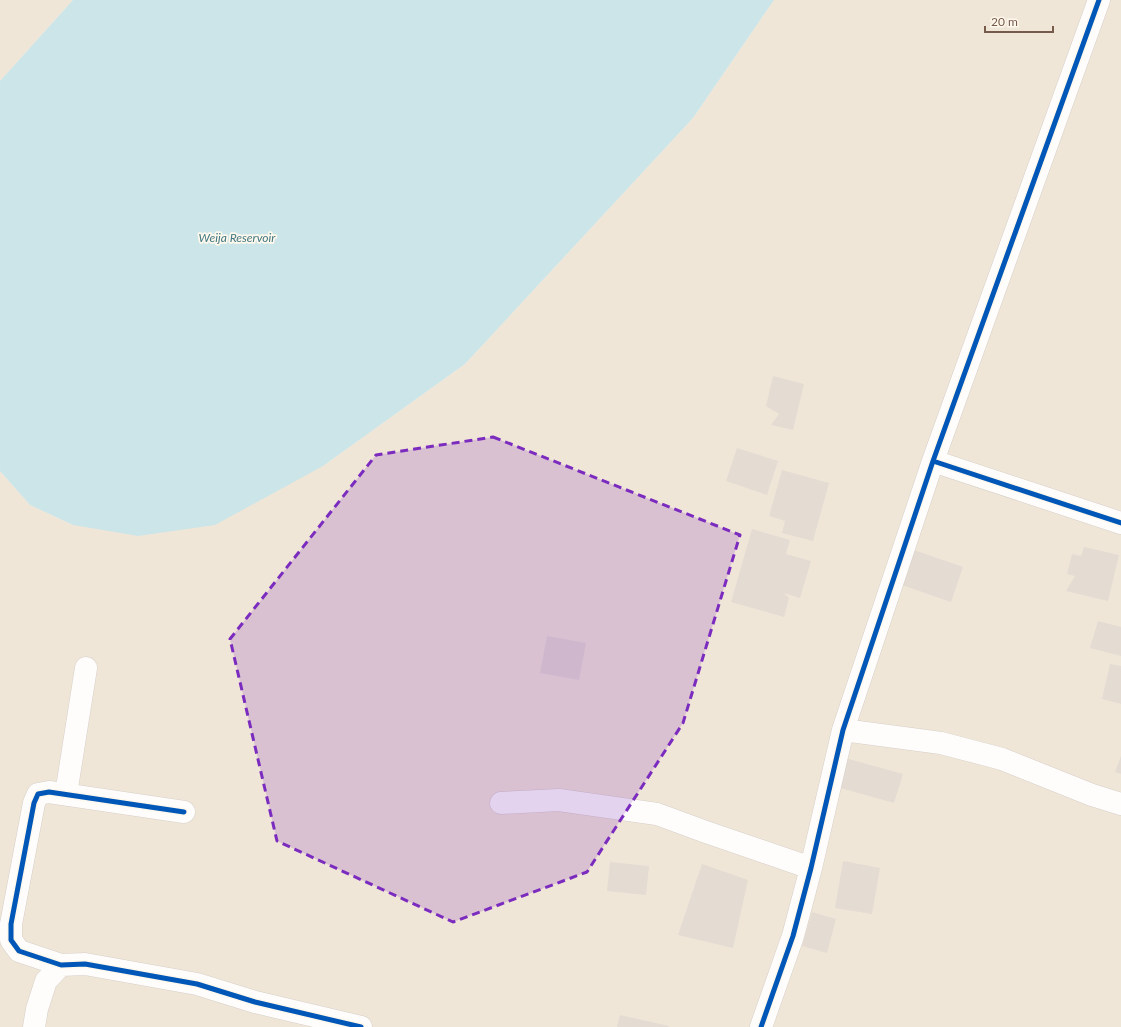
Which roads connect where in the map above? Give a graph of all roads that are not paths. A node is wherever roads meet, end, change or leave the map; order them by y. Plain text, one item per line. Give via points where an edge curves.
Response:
1 (1100, 0) edge
2 (933, 461) junction
3 (1121, 523) edge
4 (86, 668) dead end
5 (843, 730) junction
6 (66, 794) junction
7 (501, 803) dead end
8 (1121, 804) edge
9 (184, 812) dead end
10 (811, 868) junction
11 (60, 965) junction
12 (34, 1027) edge
13 (361, 1027) edge
14 (762, 1027) edge

1 - 2 street
2 - 3 street
2 - 5 street
4 - 6 street
5 - 8 street via 941,743 1002,759
5 - 10 street
6 - 9 street
6 - 11 street via 38,794 34,803 11,924 11,940 19,951
7 - 10 street via 560,800 657,814
10 - 14 street via 793,936
11 - 12 street via 46,981
11 - 13 street via 84,964 197,984 255,1002

